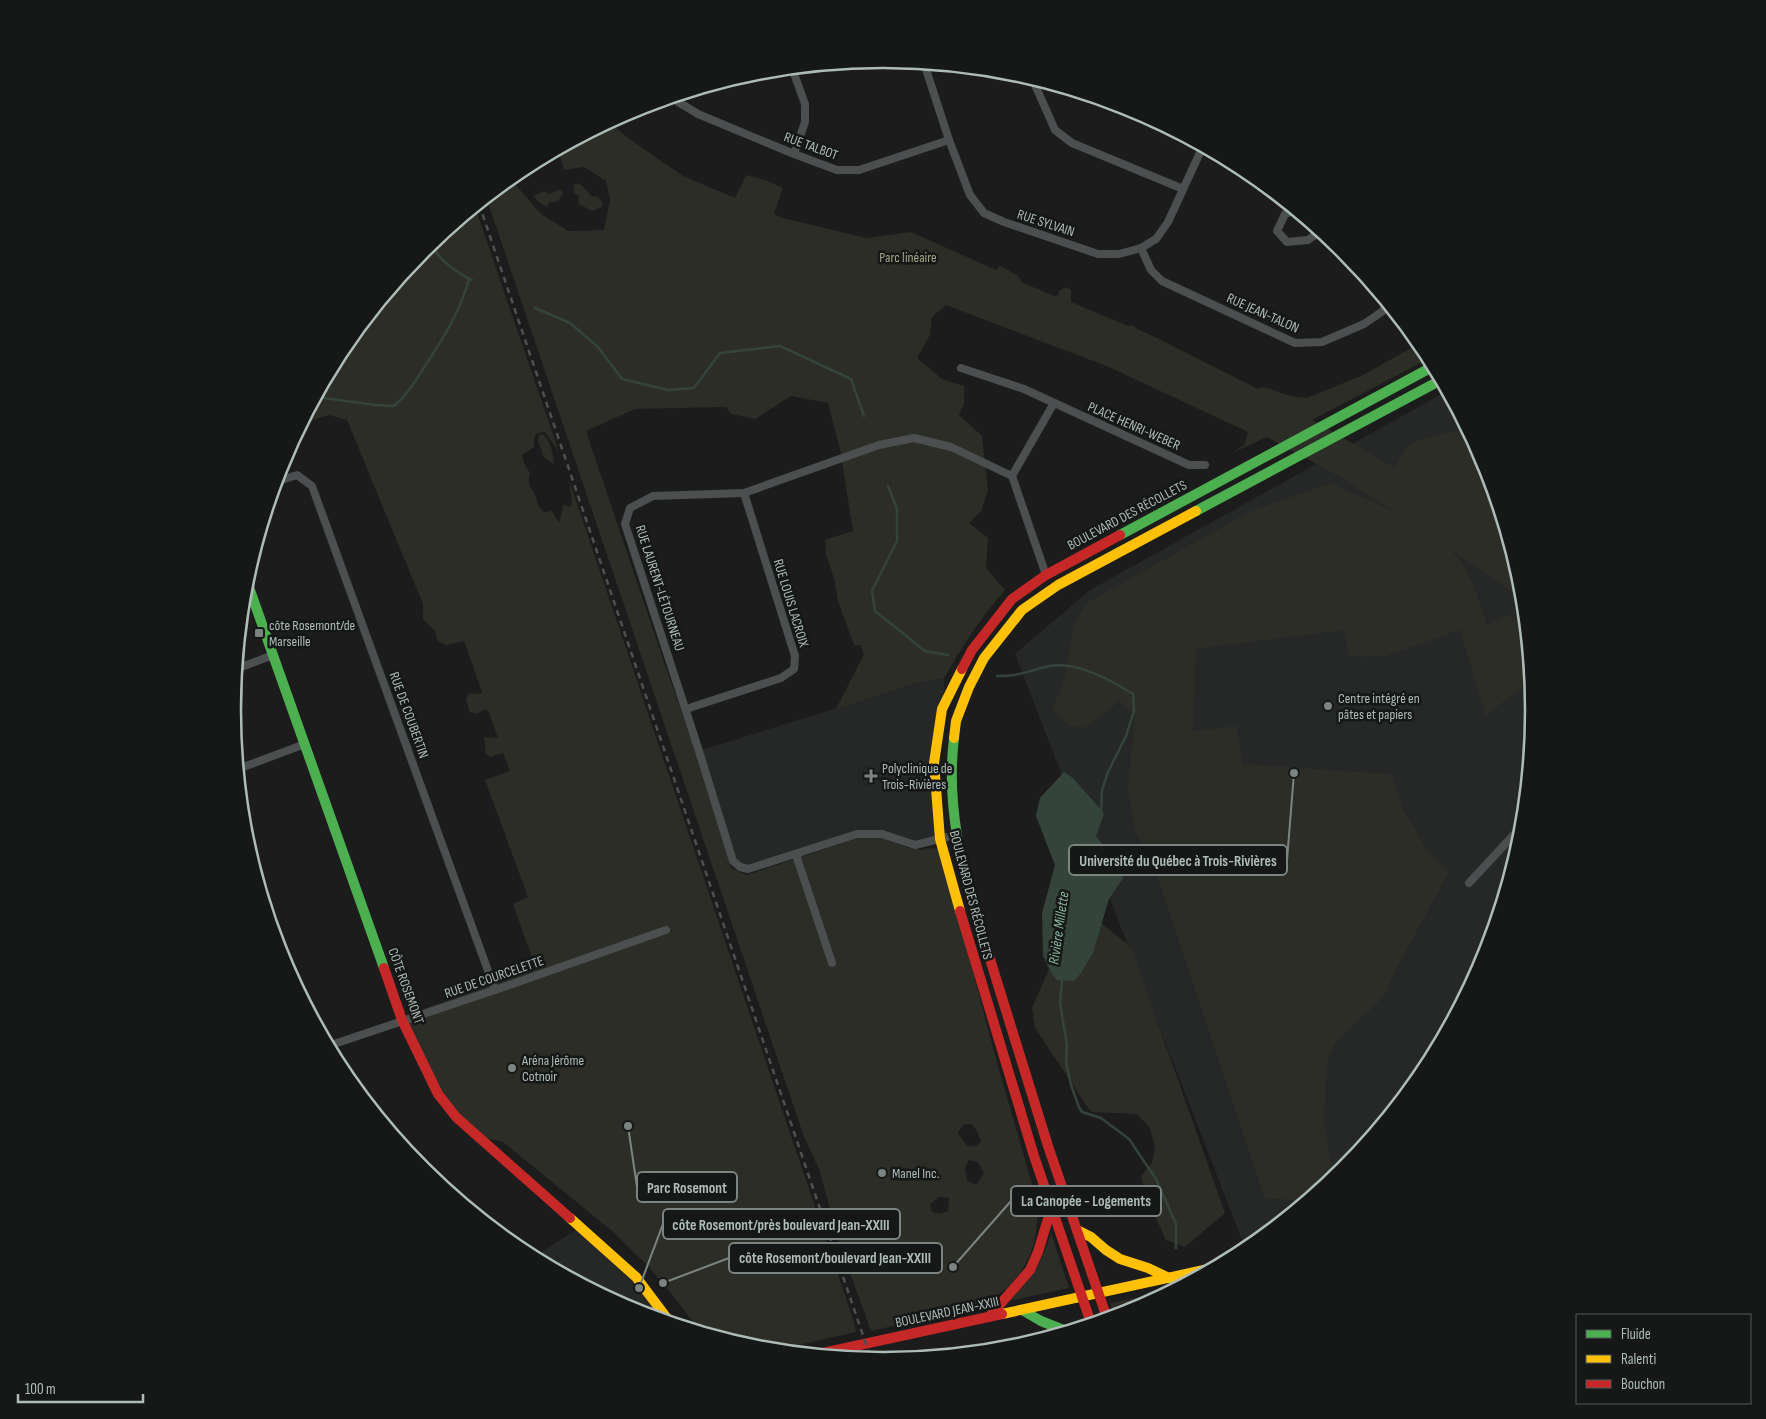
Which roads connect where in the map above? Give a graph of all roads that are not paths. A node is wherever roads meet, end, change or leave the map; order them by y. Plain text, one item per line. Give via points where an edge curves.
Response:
1 (926, 69) edge
2 (794, 74) edge
3 (1037, 86) edge
4 (678, 102) edge
5 (949, 140) junction
6 (1200, 152) edge
7 (794, 154) junction
8 (1183, 189) junction
9 (1289, 212) edge
10 (1315, 236) edge
11 (1141, 248) junction
12 (1384, 309) edge
13 (961, 368) dead end
14 (1427, 370) edge
15 (1436, 383) edge
16 (1054, 403) junction
17 (1205, 465) dead end
18 (1012, 476) junction
19 (284, 480) edge
20 (744, 492) junction
21 (1046, 575) junction
22 (251, 594) edge
23 (273, 655) junction
24 (242, 667) edge
25 (686, 709) junction
26 (305, 744) junction
27 (244, 767) edge
28 (956, 835) junction
29 (1513, 836) edge
30 (940, 839) junction
31 (796, 855) junction
32 (1469, 883) dead end
33 (666, 930) dead end
34 (832, 963) dead end
35 (496, 990) junction
36 (402, 1020) junction
37 (335, 1043) edge
38 (1051, 1209) junction
39 (1077, 1230) junction
40 (1188, 1274) edge
41 (1169, 1278) junction
42 (1098, 1294) junction
43 (1082, 1297) junction
44 (1022, 1310) junction
45 (661, 1311) edge
46 (1105, 1312) edge
47 (989, 1317) junction
48 (1089, 1317) edge
49 (1057, 1327) edge
50 (838, 1350) edge

1 - 5 street, RUE SYLVAIN
2 - 7 street via 805,104 805,122
3 - 8 street via 1055,130 1072,143
4 - 7 street, RUE TALBOT via 698,114
5 - 7 street, RUE TALBOT via 860,170 837,170
5 - 11 street, RUE SYLVAIN via 970,195 984,213 1098,254 1120,254
6 - 8 street, RUE SYLVAIN
8 - 11 street, RUE SYLVAIN via 1156,239
9 - 10 street via 1277,231 1287,242 1308,240
11 - 12 street, RUE JEAN-TALON via 1151,270 1162,281 1295,343 1322,342 1364,324
13 - 16 street, PLACE HENRI-WEBER via 1024,389
14 - 21 main road, BOULEVARD DES RÉCOLLETS
15 - 28 main road, BOULEVARD DES RÉCOLLETS via 1058,585 1022,610 984,658 956,721 951,762
16 - 17 street, PLACE HENRI-WEBER via 1189,465
16 - 18 street
18 - 20 street, RUE LAURENT-LÉTOURNEAU via 951,446 914,438 879,444
18 - 21 street
19 - 35 street, RUE DE COUBERTIN via 297,476 312,486
20 - 25 street, RUE LOUIS LACROIX via 794,656 794,669 781,678
20 - 25 street, RUE LAURENT-LÉTOURNEAU via 653,496 630,508 626,524
21 - 30 main road, BOULEVARD DES RÉCOLLETS via 1012,599 972,650 942,708 934,763
22 - 23 main road, CÔTE ROSEMONT
23 - 24 street
23 - 26 main road, CÔTE ROSEMONT
25 - 31 street, RUE LAURENT-LÉTOURNEAU via 733,861 748,869
26 - 27 street
26 - 36 main road, CÔTE ROSEMONT
28 - 30 street
28 - 39 main road, BOULEVARD DES RÉCOLLETS via 979,925
29 - 32 street
30 - 31 street, RUE LAURENT-LÉTOURNEAU via 915,845 882,834 857,834
30 - 38 main road, BOULEVARD DES RÉCOLLETS
31 - 34 street
33 - 35 street, RUE DE COURCELETTE
35 - 36 street, RUE DE COURCELETTE
36 - 37 street, RUE DE COURCELETTE
36 - 45 main road, CÔTE ROSEMONT via 438,1094 456,1116 636,1277
38 - 43 main road, BOULEVARD DES RÉCOLLETS
38 - 47 main road via 1030,1270
39 - 41 main road via 1120,1259
39 - 42 main road, BOULEVARD DES RÉCOLLETS
40 - 41 main road, BOULEVARD JEAN-XXIII
41 - 42 main road, BOULEVARD JEAN-XXIII
42 - 43 main road, BOULEVARD JEAN-XXIII
42 - 46 main road, BOULEVARD DES RÉCOLLETS
43 - 44 main road, BOULEVARD JEAN-XXIII
43 - 48 main road, BOULEVARD DES RÉCOLLETS
44 - 47 main road, BOULEVARD JEAN-XXIII
44 - 49 main road
47 - 50 main road, BOULEVARD JEAN-XXIII

